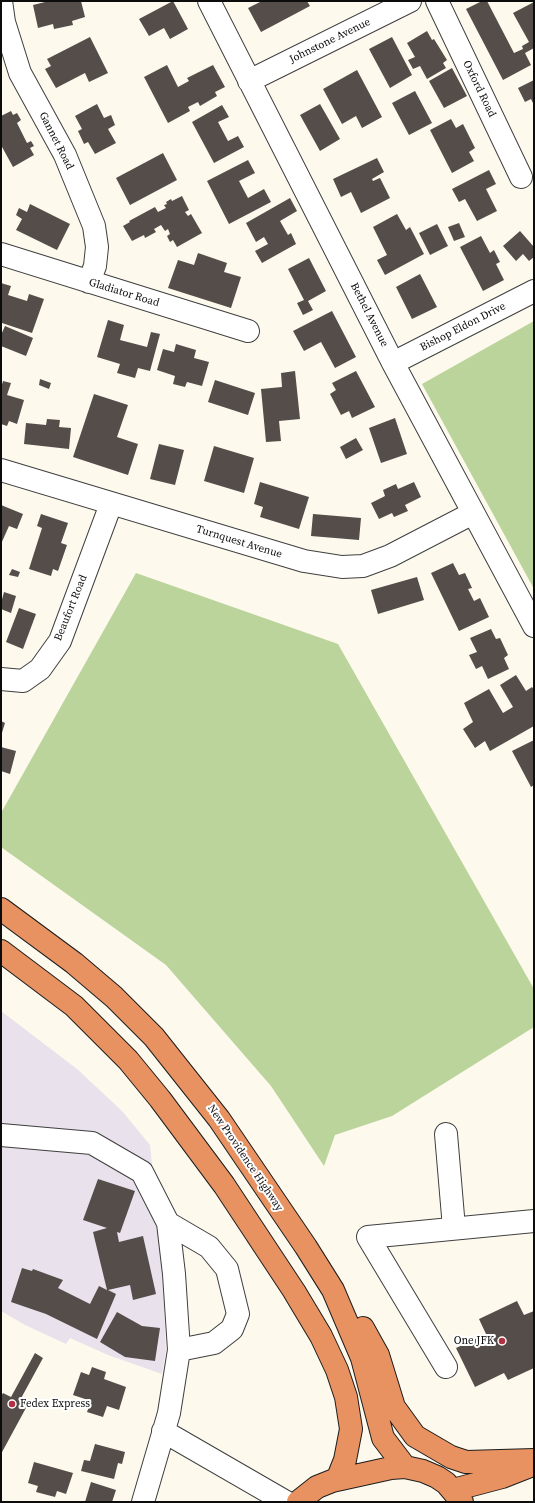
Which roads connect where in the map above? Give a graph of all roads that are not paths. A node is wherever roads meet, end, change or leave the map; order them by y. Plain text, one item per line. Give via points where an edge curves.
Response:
1 (1, 1) edge
2 (209, 1) edge
3 (410, 1) edge
4 (437, 1) edge
5 (249, 81) junction
6 (521, 177) dead end
7 (1, 254) edge
8 (89, 282) junction
9 (534, 291) edge
10 (248, 331) dead end
11 (393, 362) junction
12 (1, 470) edge
13 (111, 504) junction
14 (473, 513) junction
15 (534, 626) edge
16 (1, 679) edge
17 (1, 909) edge
18 (1, 951) edge
19 (446, 1134) dead end
20 (1, 1135) edge
21 (534, 1220) edge
22 (168, 1224) junction
23 (454, 1228) junction
24 (333, 1290) junction
25 (179, 1350) junction
26 (446, 1367) dead end
27 (163, 1430) junction
28 (534, 1460) edge
29 (534, 1465) edge
30 (405, 1467) junction
31 (337, 1480) junction
32 (457, 1496) edge
33 (143, 1502) edge
34 (286, 1502) edge
35 (298, 1502) edge

1 - 8 street, Gannet Road via 4,22 20,73 65,155 94,226 97,254
2 - 5 street, Bethel Avenue
3 - 5 street, Johnstone Avenue
4 - 6 street, Oxford Road
5 - 11 street, Bethel Avenue
7 - 8 street, Gladiator Road
8 - 10 street, Gladiator Road
9 - 11 street, Bishop Eldon Drive
11 - 14 street, Bethel Avenue
12 - 13 street, Turnquest Avenue
13 - 14 street, Turnquest Avenue via 304,561 342,566 363,566 390,556
13 - 16 street, Beaufort Road via 60,641 40,669 23,681
14 - 15 street, Bethel Avenue
17 - 24 highway, New Providence Highway via 80,968 154,1037 219,1119
18 - 31 highway via 74,1006 128,1060 224,1185 294,1291 338,1370 346,1397 351,1429 345,1460
19 - 23 street
20 - 22 street via 92,1143 142,1172
21 - 23 street
22 - 25 street
22 - 25 street via 209,1247 227,1269 238,1314 232,1329 214,1343
23 - 26 street via 368,1237
24 - 28 highway via 357,1315 378,1355 394,1408 415,1436 451,1457 466,1462
24 - 30 highway, New Providence Highway via 362,1358 382,1438
25 - 27 street via 169,1413
27 - 33 street
27 - 34 street
29 - 32 highway
30 - 31 highway
30 - 32 highway via 430,1473 446,1483
31 - 35 highway via 317,1487

